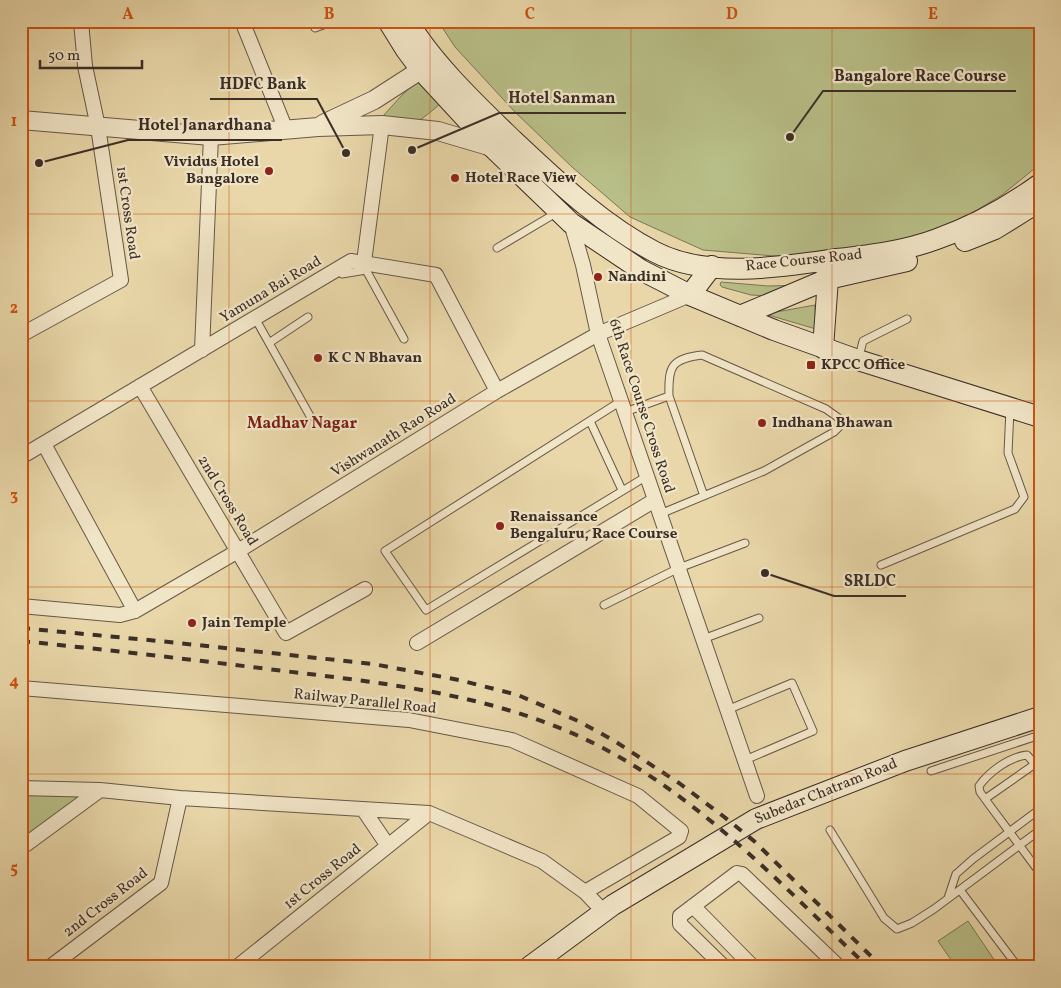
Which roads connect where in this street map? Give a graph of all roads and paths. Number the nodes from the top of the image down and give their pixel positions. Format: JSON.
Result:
{"nodes":[{"id":1,"x":81,"y":21,"type":"edge"},
{"id":2,"x":242,"y":21,"type":"edge"},
{"id":3,"x":334,"y":21,"type":"edge"},
{"id":4,"x":388,"y":21,"type":"edge"},
{"id":5,"x":408,"y":21,"type":"edge"},
{"id":6,"x":315,"y":28,"type":"dead end"},
{"id":7,"x":428,"y":65,"type":"junction"},
{"id":8,"x":21,"y":120,"type":"edge"},
{"id":9,"x":382,"y":125,"type":"junction"},
{"id":10,"x":318,"y":126,"type":"junction"},
{"id":11,"x":98,"y":127,"type":"junction"},
{"id":12,"x":286,"y":130,"type":"junction"},
{"id":13,"x":211,"y":136,"type":"junction"},
{"id":14,"x":492,"y":147,"type":"junction"},
{"id":15,"x":1040,"y":184,"type":"edge"},
{"id":16,"x":1040,"y":201,"type":"edge"},
{"id":17,"x":565,"y":217,"type":"junction"},
{"id":18,"x":496,"y":248,"type":"dead end"},
{"id":19,"x":364,"y":262,"type":"junction"},
{"id":20,"x":712,"y":266,"type":"junction"},
{"id":21,"x":339,"y":268,"type":"junction"},
{"id":22,"x":826,"y":270,"type":"junction"},
{"id":23,"x":690,"y":295,"type":"junction"},
{"id":24,"x":308,"y":316,"type":"dead end"},
{"id":25,"x":740,"y":316,"type":"junction"},
{"id":26,"x":255,"y":318,"type":"junction"},
{"id":27,"x":907,"y":319,"type":"dead end"},
{"id":28,"x":598,"y":334,"type":"junction"},
{"id":29,"x":21,"y":336,"type":"edge"},
{"id":30,"x":404,"y":339,"type":"dead end"},
{"id":31,"x":269,"y":343,"type":"junction"},
{"id":32,"x":823,"y":348,"type":"junction"},
{"id":33,"x":202,"y":350,"type":"junction"},
{"id":34,"x":858,"y":360,"type":"junction"},
{"id":35,"x":140,"y":386,"type":"junction"},
{"id":36,"x":498,"y":391,"type":"junction"},
{"id":37,"x":669,"y":396,"type":"junction"},
{"id":38,"x":623,"y":407,"type":"junction"},
{"id":39,"x":1010,"y":409,"type":"junction"},
{"id":40,"x":310,"y":416,"type":"dead end"},
{"id":41,"x":1040,"y":417,"type":"edge"},
{"id":42,"x":590,"y":421,"type":"junction"},
{"id":43,"x":44,"y":444,"type":"junction"},
{"id":44,"x":21,"y":457,"type":"edge"},
{"id":45,"x":647,"y":476,"type":"junction"},
{"id":46,"x":622,"y":490,"type":"junction"},
{"id":47,"x":704,"y":496,"type":"junction"},
{"id":48,"x":655,"y":500,"type":"junction"},
{"id":49,"x":660,"y":514,"type":"junction"},
{"id":50,"x":746,"y":543,"type":"dead end"},
{"id":51,"x":238,"y":551,"type":"junction"},
{"id":52,"x":881,"y":565,"type":"dead end"},
{"id":53,"x":679,"y":568,"type":"junction"},
{"id":54,"x":365,"y":589,"type":"dead end"},
{"id":55,"x":604,"y":605,"type":"dead end"},
{"id":56,"x":21,"y":606,"type":"edge"},
{"id":57,"x":136,"y":611,"type":"junction"},
{"id":58,"x":759,"y":618,"type":"dead end"},
{"id":59,"x":703,"y":639,"type":"junction"},
{"id":60,"x":418,"y":642,"type":"dead end"},
{"id":61,"x":21,"y":688,"type":"edge"},
{"id":62,"x":727,"y":710,"type":"junction"},
{"id":63,"x":1040,"y":717,"type":"edge"},
{"id":64,"x":1040,"y":735,"type":"edge"},
{"id":65,"x":745,"y":760,"type":"junction"},
{"id":66,"x":1038,"y":767,"type":"edge"},
{"id":67,"x":931,"y":771,"type":"dead end"},
{"id":68,"x":21,"y":788,"type":"edge"},
{"id":69,"x":100,"y":790,"type":"junction"},
{"id":70,"x":757,"y":796,"type":"dead end"},
{"id":71,"x":180,"y":798,"type":"junction"},
{"id":72,"x":985,"y":800,"type":"junction"},
{"id":73,"x":363,"y":809,"type":"junction"},
{"id":74,"x":1040,"y":809,"type":"edge"},
{"id":75,"x":429,"y":813,"type":"junction"},
{"id":76,"x":830,"y":830,"type":"dead end"},
{"id":77,"x":1040,"y":830,"type":"edge"},
{"id":78,"x":1010,"y":832,"type":"junction"},
{"id":79,"x":388,"y":846,"type":"junction"},
{"id":80,"x":1019,"y":846,"type":"junction"},
{"id":81,"x":21,"y":848,"type":"edge"},
{"id":82,"x":1040,"y":873,"type":"edge"},
{"id":83,"x":960,"y":890,"type":"junction"},
{"id":84,"x":584,"y":892,"type":"junction"},
{"id":85,"x":948,"y":899,"type":"junction"},
{"id":86,"x":693,"y":906,"type":"junction"},
{"id":87,"x":604,"y":912,"type":"junction"},
{"id":88,"x":50,"y":967,"type":"edge"},
{"id":89,"x":238,"y":967,"type":"edge"},
{"id":90,"x":529,"y":967,"type":"edge"},
{"id":91,"x":724,"y":967,"type":"edge"},
{"id":92,"x":753,"y":967,"type":"edge"},
{"id":93,"x":839,"y":967,"type":"edge"},
{"id":94,"x":1018,"y":967,"type":"edge"}],
"edges":[{"from":1,"to":11,"type":"street"},
{"from":2,"to":12,"type":"street"},
{"from":3,"to":6,"type":"lane"},
{"from":4,"to":7,"type":"main road","name":"Race Course Road"},
{"from":5,"to":7,"type":"main road","name":"Race Course Road"},
{"from":7,"to":10,"type":"street"},
{"from":7,"to":14,"type":"main road","name":"Race Course Road"},
{"from":7,"to":20,"type":"main road","name":"Race Course Road"},
{"from":8,"to":11,"type":"street"},
{"from":9,"to":10,"type":"street"},
{"from":9,"to":14,"type":"street"},
{"from":9,"to":19,"type":"street"},
{"from":10,"to":12,"type":"street"},
{"from":11,"to":13,"type":"street"},
{"from":11,"to":29,"type":"street","name":"1st Cross Road"},
{"from":12,"to":13,"type":"street"},
{"from":13,"to":33,"type":"street"},
{"from":14,"to":17,"type":"main road","name":"Race Course Road"},
{"from":15,"to":22,"type":"main road","name":"Race Course Road"},
{"from":16,"to":22,"type":"main road","name":"Race Course Road"},
{"from":17,"to":18,"type":"lane"},
{"from":17,"to":23,"type":"main road","name":"Race Course Road"},
{"from":17,"to":28,"type":"street","name":"6th Race Course Cross Road"},
{"from":19,"to":21,"type":"street","name":"Yamuna Bai Road"},
{"from":19,"to":36,"type":"street","name":"Yamuna Bai Road"},
{"from":20,"to":22,"type":"main road","name":"Race Course Road"},
{"from":20,"to":23,"type":"main road"},
{"from":21,"to":26,"type":"street","name":"Yamuna Bai Road"},
{"from":21,"to":30,"type":"lane"},
{"from":22,"to":25,"type":"main road","name":"Race Course Road"},
{"from":22,"to":32,"type":"main road"},
{"from":23,"to":25,"type":"main road","name":"Race Course Road"},
{"from":23,"to":28,"type":"street","name":"Vishwanath Rao Road"},
{"from":24,"to":31,"type":"lane"},
{"from":25,"to":32,"type":"main road","name":"Race Course Road"},
{"from":26,"to":31,"type":"lane"},
{"from":26,"to":33,"type":"street","name":"Yamuna Bai Road"},
{"from":27,"to":34,"type":"lane"},
{"from":28,"to":36,"type":"street","name":"Vishwanath Rao Road"},
{"from":28,"to":38,"type":"street","name":"6th Race Course Cross Road"},
{"from":31,"to":40,"type":"lane"},
{"from":32,"to":34,"type":"main road","name":"Race Course Road"},
{"from":33,"to":35,"type":"street","name":"Yamuna Bai Road"},
{"from":34,"to":39,"type":"main road","name":"Race Course Road"},
{"from":35,"to":43,"type":"street","name":"Yamuna Bai Road"},
{"from":35,"to":51,"type":"street","name":"2nd Cross Road"},
{"from":36,"to":51,"type":"street","name":"Vishwanath Rao Road"},
{"from":37,"to":38,"type":"lane"},
{"from":37,"to":47,"type":"lane"},
{"from":37,"to":47,"type":"lane"},
{"from":38,"to":42,"type":"lane"},
{"from":38,"to":45,"type":"street","name":"6th Race Course Cross Road"},
{"from":39,"to":41,"type":"main road","name":"Race Course Road"},
{"from":39,"to":52,"type":"lane"},
{"from":42,"to":46,"type":"lane"},
{"from":42,"to":46,"type":"lane"},
{"from":43,"to":44,"type":"street","name":"Yamuna Bai Road"},
{"from":43,"to":57,"type":"street"},
{"from":45,"to":46,"type":"lane"},
{"from":45,"to":48,"type":"street","name":"6th Race Course Cross Road"},
{"from":47,"to":49,"type":"lane"},
{"from":48,"to":49,"type":"street","name":"6th Race Course Cross Road"},
{"from":48,"to":60,"type":"street"},
{"from":49,"to":53,"type":"street","name":"6th Race Course Cross Road"},
{"from":50,"to":53,"type":"lane"},
{"from":51,"to":54,"type":"street","name":"2nd Cross Road"},
{"from":51,"to":57,"type":"street","name":"Vishwanath Rao Road"},
{"from":53,"to":55,"type":"lane"},
{"from":53,"to":59,"type":"street","name":"6th Race Course Cross Road"},
{"from":56,"to":57,"type":"street","name":"Vishwanath Rao Road"},
{"from":58,"to":59,"type":"lane"},
{"from":59,"to":62,"type":"street","name":"6th Race Course Cross Road"},
{"from":61,"to":84,"type":"street","name":"Railway Parallel Road"},
{"from":62,"to":65,"type":"street","name":"6th Race Course Cross Road"},
{"from":62,"to":65,"type":"lane"},
{"from":63,"to":87,"type":"main road","name":"Subedar Chatram Road"},
{"from":64,"to":67,"type":"lane"},
{"from":65,"to":70,"type":"street","name":"6th Race Course Cross Road"},
{"from":66,"to":72,"type":"lane"},
{"from":66,"to":72,"type":"lane"},
{"from":68,"to":69,"type":"street"},
{"from":69,"to":71,"type":"street"},
{"from":69,"to":81,"type":"street"},
{"from":71,"to":73,"type":"street"},
{"from":71,"to":88,"type":"street","name":"2nd Cross Road"},
{"from":72,"to":78,"type":"lane"},
{"from":73,"to":75,"type":"street"},
{"from":73,"to":79,"type":"street"},
{"from":74,"to":78,"type":"lane"},
{"from":75,"to":79,"type":"street","name":"1st Cross Road"},
{"from":75,"to":84,"type":"street"},
{"from":76,"to":85,"type":"lane"},
{"from":77,"to":80,"type":"lane"},
{"from":78,"to":80,"type":"lane"},
{"from":78,"to":85,"type":"lane"},
{"from":79,"to":89,"type":"street","name":"1st Cross Road"},
{"from":80,"to":82,"type":"lane"},
{"from":80,"to":83,"type":"lane"},
{"from":83,"to":85,"type":"lane"},
{"from":83,"to":94,"type":"lane"},
{"from":84,"to":87,"type":"street"},
{"from":86,"to":91,"type":"street"},
{"from":86,"to":92,"type":"street"},
{"from":86,"to":93,"type":"street"},
{"from":87,"to":90,"type":"main road","name":"Subedar Chatram Road"}]}
